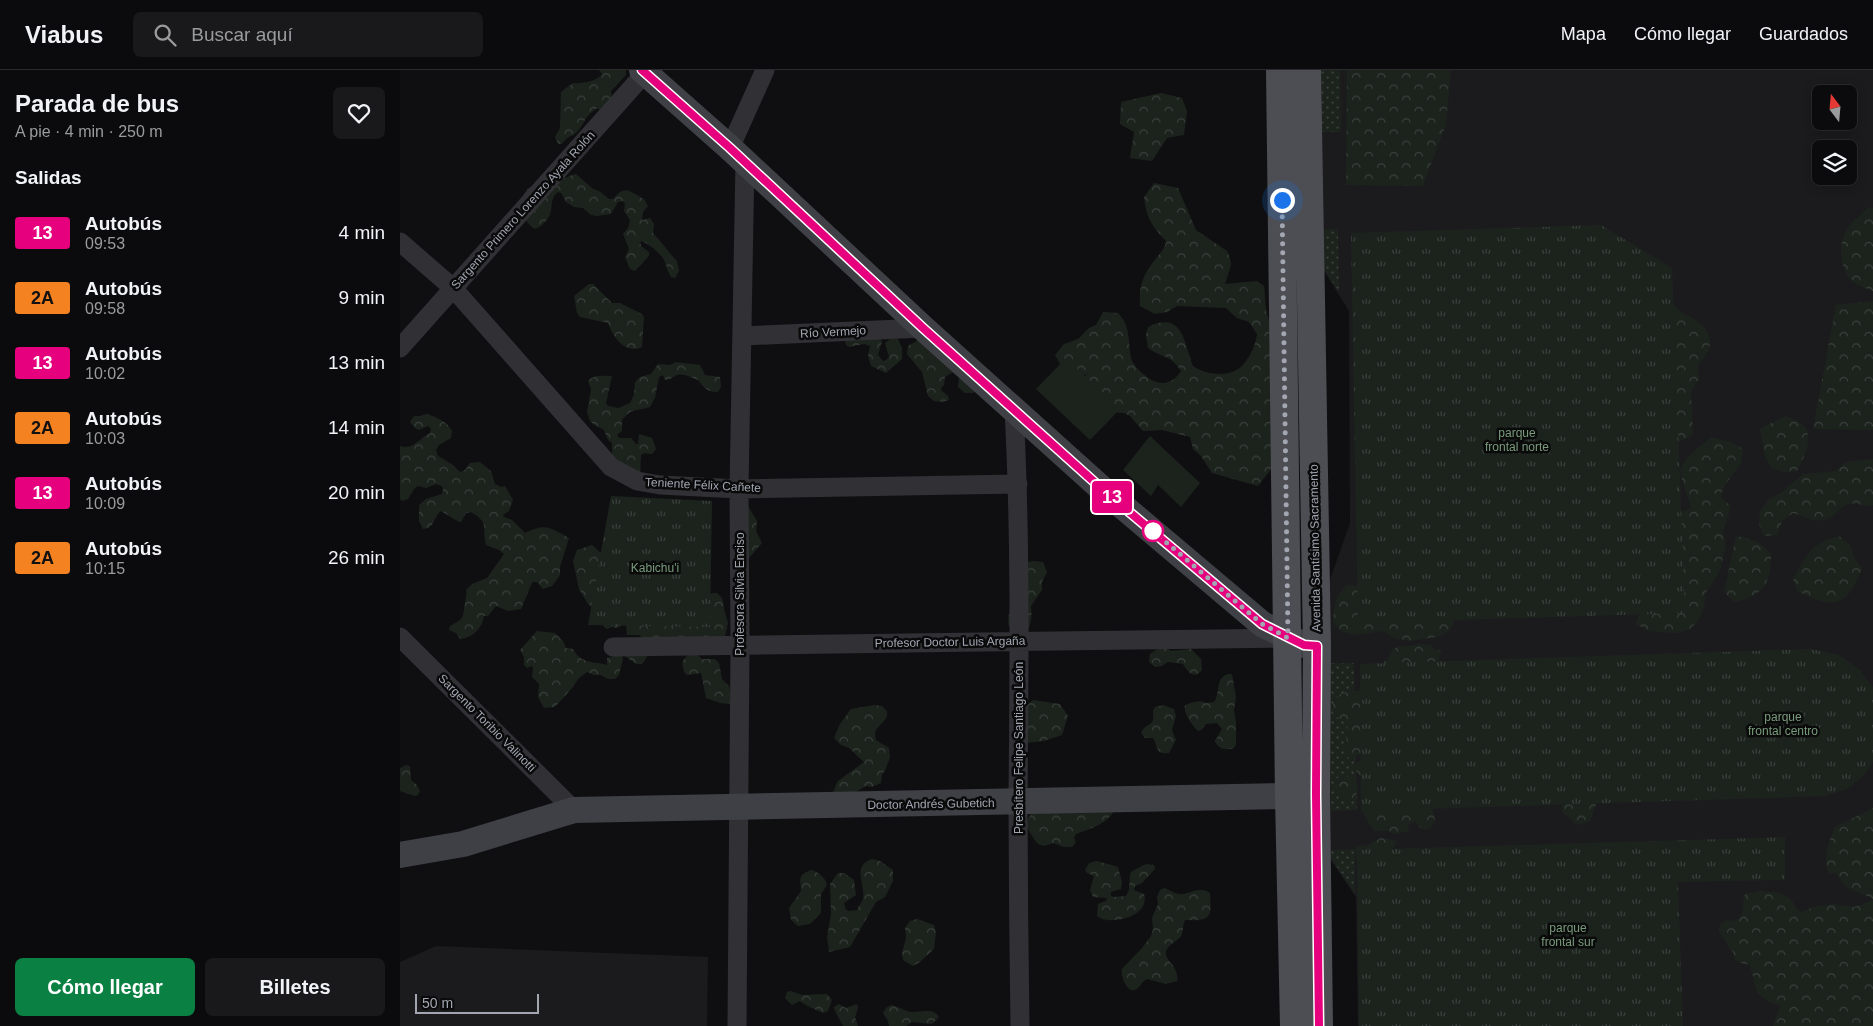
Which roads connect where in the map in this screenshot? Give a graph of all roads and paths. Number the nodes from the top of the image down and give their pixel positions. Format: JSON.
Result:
{"nodes":[{"id":1,"x":765,"y":70,"type":"edge"},
{"id":2,"x":1280,"y":70,"type":"edge"},
{"id":3,"x":1307,"y":70,"type":"edge"},
{"id":4,"x":644,"y":71,"type":"edge"},
{"id":5,"x":738,"y":155,"type":"junction"},
{"id":6,"x":400,"y":242,"type":"edge"},
{"id":7,"x":453,"y":288,"type":"junction"},
{"id":8,"x":923,"y":328,"type":"junction"},
{"id":9,"x":742,"y":336,"type":"junction"},
{"id":10,"x":400,"y":348,"type":"edge"},
{"id":11,"x":1014,"y":409,"type":"junction"},
{"id":12,"x":1018,"y":484,"type":"junction"},
{"id":13,"x":739,"y":489,"type":"junction"},
{"id":14,"x":400,"y":637,"type":"edge"},
{"id":15,"x":1020,"y":641,"type":"junction"},
{"id":16,"x":1303,"y":643,"type":"junction"},
{"id":17,"x":740,"y":645,"type":"junction"},
{"id":18,"x":613,"y":647,"type":"dead end"},
{"id":19,"x":1289,"y":796,"type":"junction"},
{"id":20,"x":1018,"y":802,"type":"junction"},
{"id":21,"x":738,"y":807,"type":"junction"},
{"id":22,"x":574,"y":810,"type":"junction"},
{"id":23,"x":400,"y":855,"type":"edge"},
{"id":24,"x":737,"y":1026,"type":"edge"},
{"id":25,"x":1020,"y":1026,"type":"edge"},
{"id":26,"x":1294,"y":1026,"type":"edge"},
{"id":27,"x":1319,"y":1026,"type":"edge"}],
"edges":[{"from":1,"to":5,"type":"street","name":"Profesora Silvia Enciso"},
{"from":2,"to":16,"type":"main road","name":"Avenida Santísimo Sacramento"},
{"from":3,"to":16,"type":"main road","name":"Avenida Santísimo Sacramento"},
{"from":4,"to":5,"type":"street"},
{"from":4,"to":7,"type":"street","name":"Sargento Primero Lorenzo Ayala Rolón"},
{"from":5,"to":8,"type":"street"},
{"from":5,"to":9,"type":"street","name":"Profesora Silvia Enciso"},
{"from":6,"to":7,"type":"street","name":"Teniente Félix Cañete"},
{"from":7,"to":10,"type":"street","name":"Sargento Primero Lorenzo Ayala Rolón"},
{"from":7,"to":13,"type":"street","name":"Teniente Félix Cañete"},
{"from":8,"to":9,"type":"street","name":"Río Vermejo"},
{"from":8,"to":11,"type":"street"},
{"from":9,"to":13,"type":"street","name":"Profesora Silvia Enciso"},
{"from":11,"to":12,"type":"street","name":"Presbítero Felipe Santiago León"},
{"from":11,"to":16,"type":"street"},
{"from":12,"to":13,"type":"street","name":"Teniente Félix Cañete"},
{"from":12,"to":15,"type":"street","name":"Presbítero Felipe Santiago León"},
{"from":13,"to":17,"type":"street","name":"Profesora Silvia Enciso"},
{"from":14,"to":22,"type":"street","name":"Sargento Toribio Valinotti"},
{"from":15,"to":16,"type":"street","name":"Profesor Doctor Luis Argaña"},
{"from":15,"to":17,"type":"street","name":"Profesor Doctor Luis Argaña"},
{"from":15,"to":20,"type":"street","name":"Presbítero Felipe Santiago León"},
{"from":16,"to":19,"type":"main road","name":"Avenida Santísimo Sacramento"},
{"from":16,"to":27,"type":"main road","name":"Avenida Santísimo Sacramento"},
{"from":17,"to":18,"type":"street","name":"Profesor Doctor Luis Argaña"},
{"from":17,"to":21,"type":"street","name":"Profesora Silvia Enciso"},
{"from":19,"to":20,"type":"street","name":"Doctor Andrés Gubetich"},
{"from":19,"to":26,"type":"main road","name":"Avenida Santísimo Sacramento"},
{"from":20,"to":21,"type":"street","name":"Doctor Andrés Gubetich"},
{"from":20,"to":25,"type":"street","name":"Presbítero Felipe Santiago León"},
{"from":21,"to":22,"type":"street","name":"Doctor Andrés Gubetich"},
{"from":21,"to":24,"type":"street","name":"Profesora Silvia Enciso"},
{"from":22,"to":23,"type":"street","name":"Doctor Andrés Gubetich"}]}
